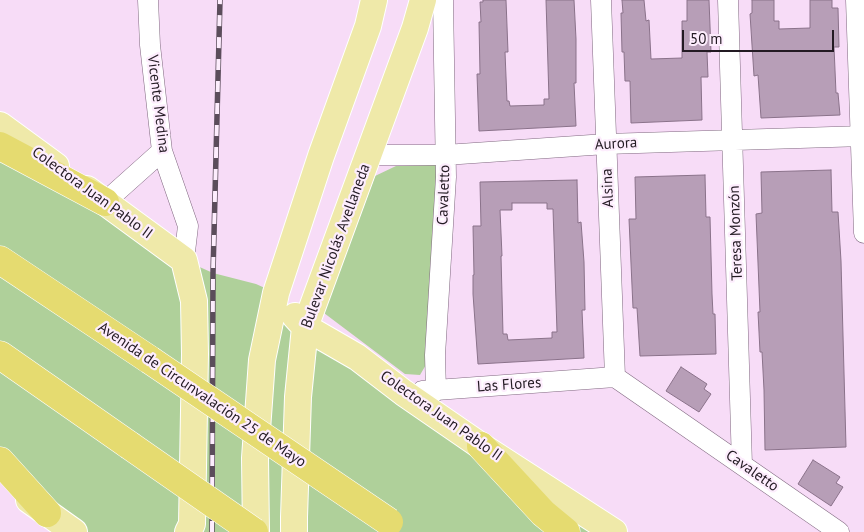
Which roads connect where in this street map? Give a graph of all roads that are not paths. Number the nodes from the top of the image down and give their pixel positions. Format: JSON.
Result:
{"nodes":[{"id":1,"x":148,"y":0,"type":"edge"},
{"id":2,"x":374,"y":0,"type":"edge"},
{"id":3,"x":423,"y":0,"type":"edge"},
{"id":4,"x":443,"y":0,"type":"edge"},
{"id":5,"x":602,"y":0,"type":"edge"},
{"id":6,"x":728,"y":0,"type":"edge"},
{"id":7,"x":856,"y":0,"type":"edge"},
{"id":8,"x":0,"y":125,"type":"edge"},
{"id":9,"x":862,"y":136,"type":"edge"},
{"id":10,"x":733,"y":140,"type":"junction"},
{"id":11,"x":606,"y":144,"type":"junction"},
{"id":12,"x":0,"y":146,"type":"edge"},
{"id":13,"x":162,"y":150,"type":"junction"},
{"id":14,"x":369,"y":155,"type":"junction"},
{"id":15,"x":446,"y":155,"type":"junction"},
{"id":16,"x":105,"y":202,"type":"junction"},
{"id":17,"x":864,"y":233,"type":"edge"},
{"id":18,"x":0,"y":260,"type":"edge"},
{"id":19,"x":184,"y":260,"type":"junction"},
{"id":20,"x":276,"y":292,"type":"junction"},
{"id":21,"x":305,"y":328,"type":"junction"},
{"id":22,"x":0,"y":355,"type":"edge"},
{"id":23,"x":614,"y":377,"type":"junction"},
{"id":24,"x":436,"y":390,"type":"junction"},
{"id":25,"x":404,"y":392,"type":"junction"},
{"id":26,"x":481,"y":446,"type":"junction"},
{"id":27,"x":0,"y":461,"type":"edge"},
{"id":28,"x":742,"y":465,"type":"junction"},
{"id":29,"x":0,"y":480,"type":"edge"},
{"id":30,"x":47,"y":512,"type":"junction"},
{"id":31,"x":397,"y":527,"type":"edge"},
{"id":32,"x":74,"y":532,"type":"edge"},
{"id":33,"x":188,"y":532,"type":"edge"},
{"id":34,"x":255,"y":532,"type":"edge"},
{"id":35,"x":294,"y":532,"type":"edge"},
{"id":36,"x":566,"y":532,"type":"edge"},
{"id":37,"x":614,"y":532,"type":"edge"},
{"id":38,"x":839,"y":532,"type":"edge"}],
"edges":[{"from":1,"to":13,"type":"street","name":"Vicente Medina"},
{"from":2,"to":20,"type":"main road"},
{"from":3,"to":14,"type":"main road","name":"Bulevar Nicolás Avellaneda"},
{"from":4,"to":15,"type":"street","name":"Cavaletto"},
{"from":5,"to":11,"type":"street","name":"Alsina"},
{"from":6,"to":10,"type":"street","name":"Teresa Monzón"},
{"from":7,"to":9,"type":"street"},
{"from":8,"to":16,"type":"main road","name":"Colectora Juan Pablo II"},
{"from":9,"to":10,"type":"street","name":"Aurora"},
{"from":9,"to":17,"type":"street"},
{"from":10,"to":11,"type":"street","name":"Aurora"},
{"from":10,"to":28,"type":"street","name":"Teresa Monzón"},
{"from":11,"to":15,"type":"street","name":"Aurora"},
{"from":11,"to":23,"type":"street","name":"Alsina"},
{"from":12,"to":16,"type":"highway"},
{"from":13,"to":16,"type":"street"},
{"from":13,"to":19,"type":"street","name":"Vicente Medina"},
{"from":14,"to":15,"type":"street","name":"Aurora"},
{"from":14,"to":21,"type":"main road","name":"Bulevar Nicolás Avellaneda"},
{"from":15,"to":24,"type":"street","name":"Cavaletto"},
{"from":16,"to":19,"type":"main road","name":"Colectora Juan Pablo II"},
{"from":18,"to":31,"type":"highway","name":"Avenida de Circunvalación 25 de Mayo","bridge":true},
{"from":19,"to":33,"type":"main road","name":"Vicente Medina"},
{"from":20,"to":21,"type":"main road","name":"Colectora Juan Pablo II"},
{"from":20,"to":34,"type":"main road"},
{"from":21,"to":25,"type":"main road","name":"Colectora Juan Pablo II"},
{"from":21,"to":35,"type":"main road","name":"Bulevar Nicolás Avellaneda"},
{"from":22,"to":34,"type":"highway","bridge":true},
{"from":23,"to":24,"type":"street","name":"Las Flores"},
{"from":23,"to":28,"type":"street","name":"Cavaletto"},
{"from":24,"to":25,"type":"street","name":"Las Flores"},
{"from":25,"to":26,"type":"main road","name":"Colectora Juan Pablo II"},
{"from":26,"to":36,"type":"highway"},
{"from":26,"to":37,"type":"main road","name":"Colectora Juan Pablo II"},
{"from":27,"to":30,"type":"highway"},
{"from":28,"to":38,"type":"street","name":"Cavaletto"},
{"from":29,"to":30,"type":"main road"},
{"from":30,"to":32,"type":"main road"}]}
